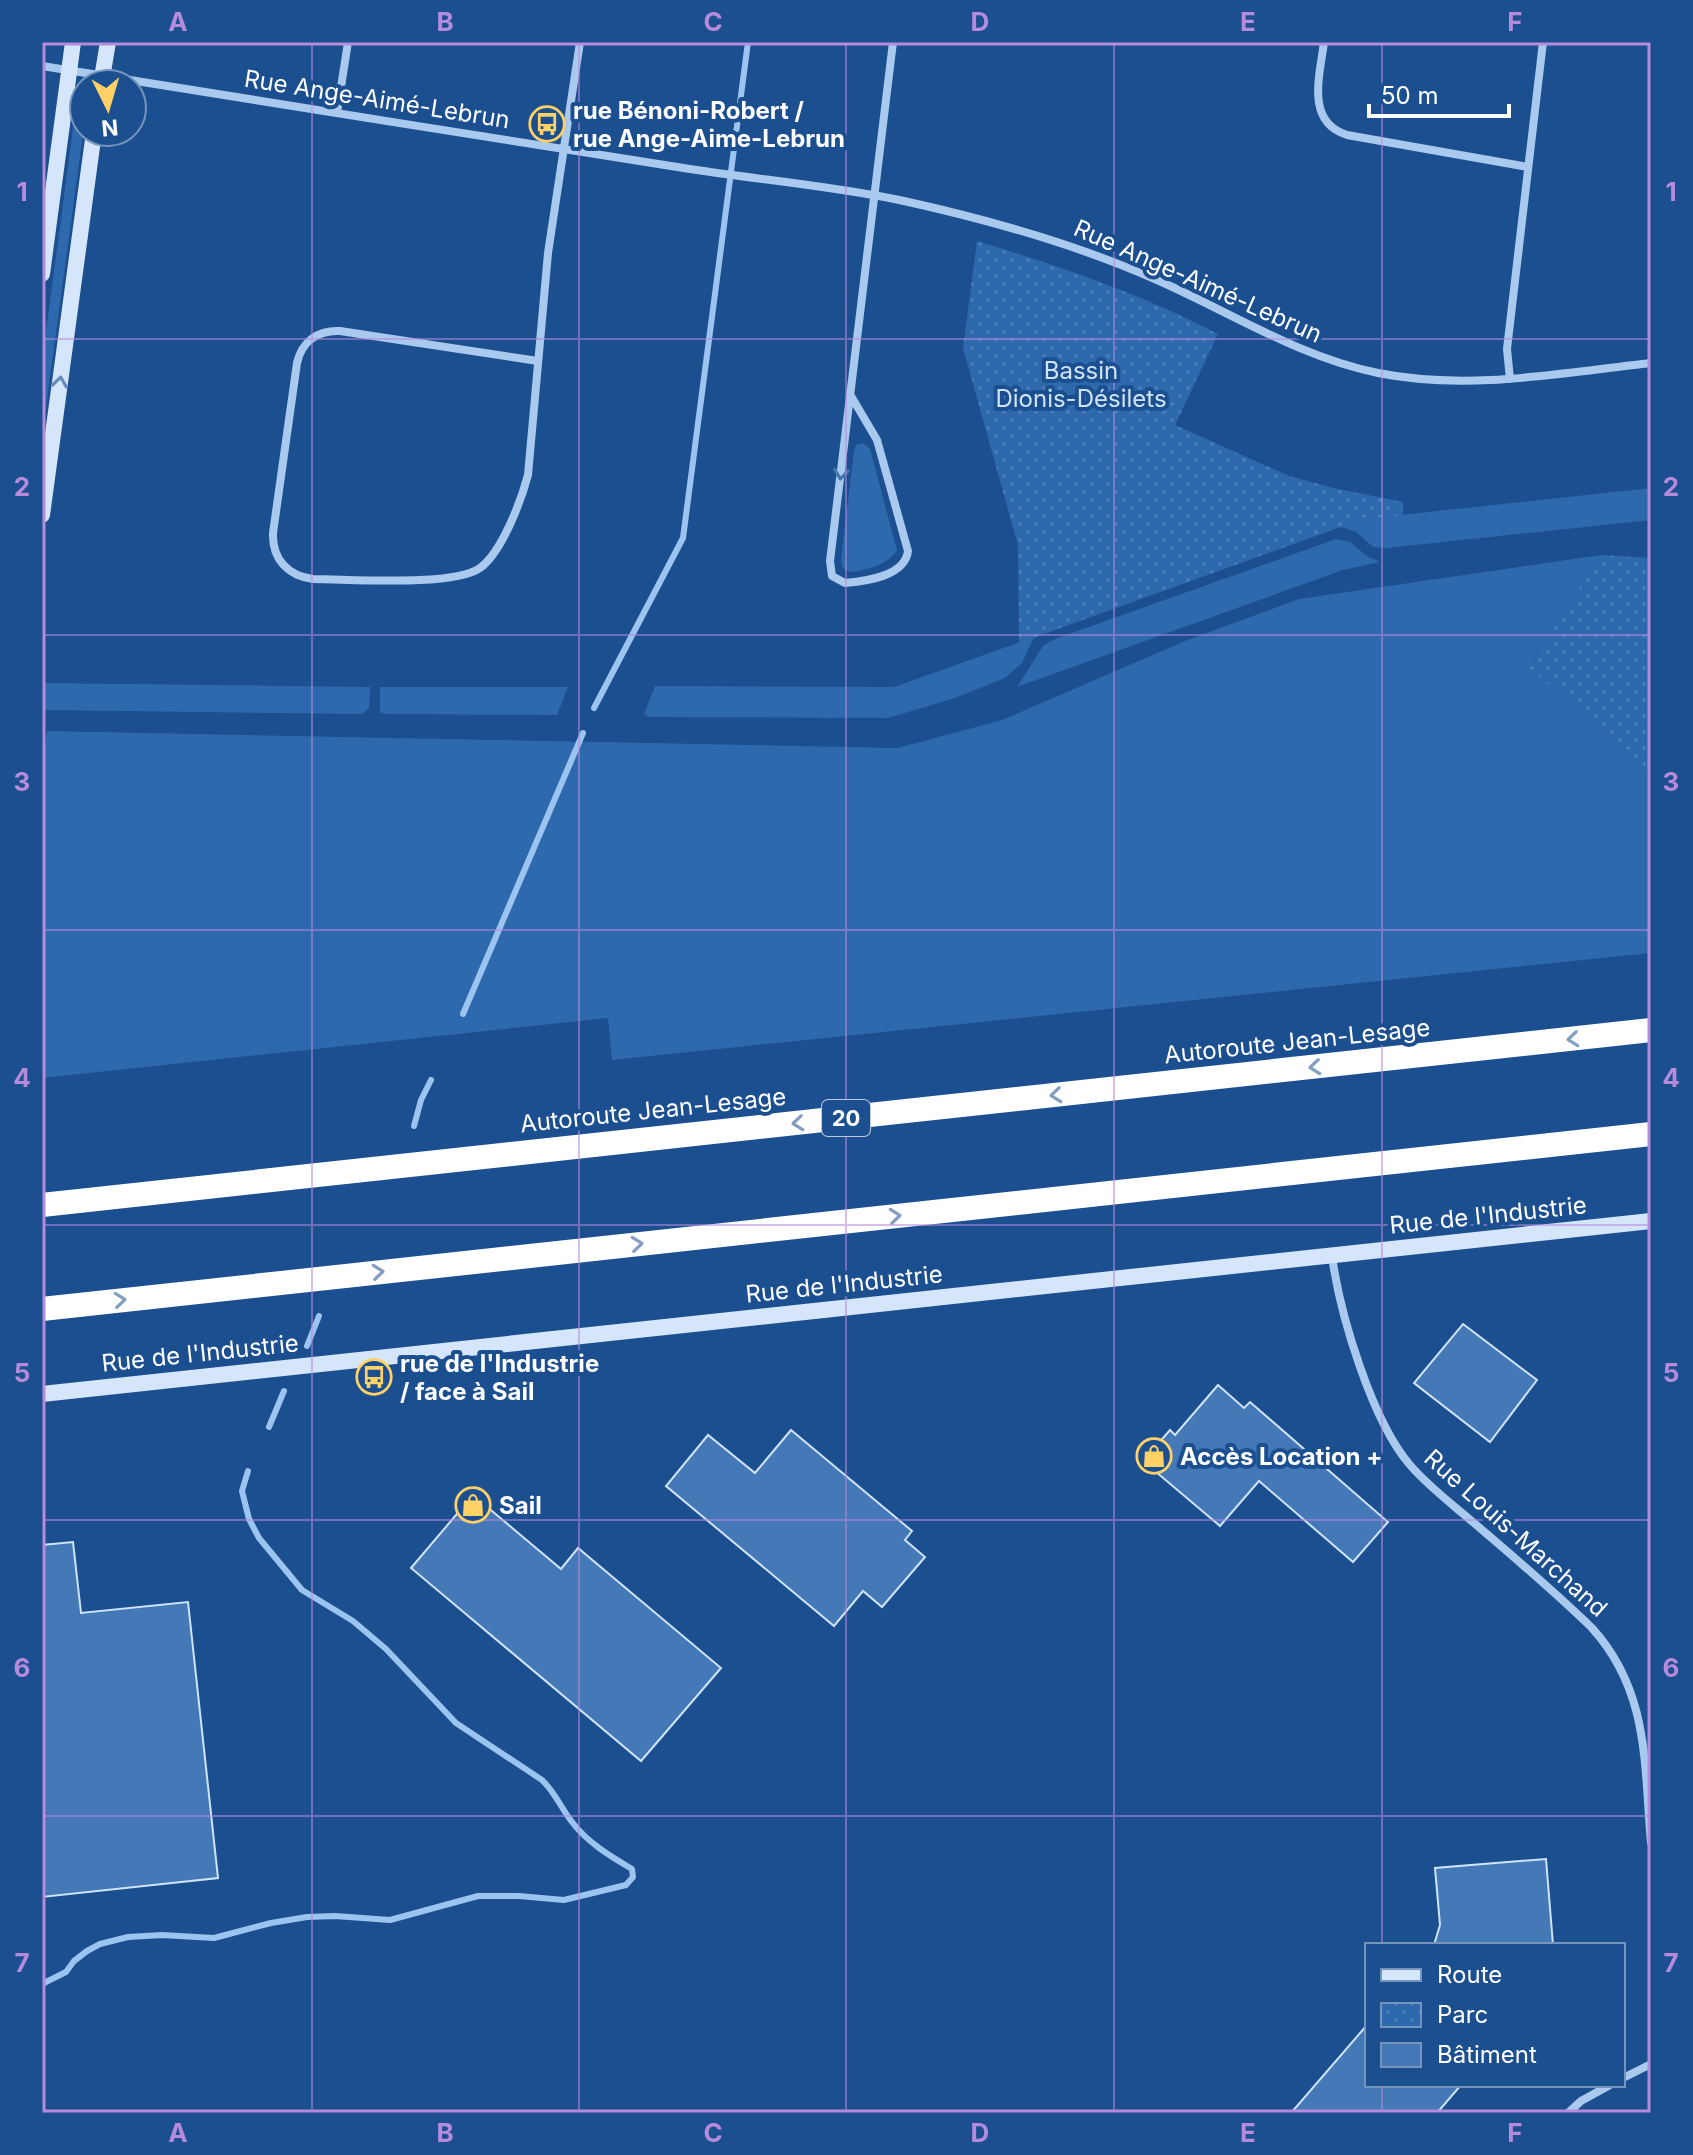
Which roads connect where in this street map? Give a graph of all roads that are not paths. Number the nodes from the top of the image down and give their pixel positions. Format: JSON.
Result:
{"nodes":[{"id":1,"x":73,"y":42,"type":"edge"},
{"id":2,"x":108,"y":42,"type":"edge"},
{"id":3,"x":348,"y":42,"type":"edge"},
{"id":4,"x":580,"y":42,"type":"edge"},
{"id":5,"x":893,"y":42,"type":"edge"},
{"id":6,"x":1324,"y":42,"type":"edge"},
{"id":7,"x":1543,"y":42,"type":"edge"},
{"id":8,"x":42,"y":66,"type":"edge"},
{"id":9,"x":69,"y":68,"type":"edge"},
{"id":10,"x":104,"y":68,"type":"edge"},
{"id":11,"x":68,"y":70,"type":"edge"},
{"id":12,"x":68,"y":78,"type":"edge"},
{"id":13,"x":148,"y":86,"type":"edge"},
{"id":14,"x":337,"y":113,"type":"junction"},
{"id":15,"x":92,"y":148,"type":"edge"},
{"id":16,"x":565,"y":148,"type":"junction"},
{"id":17,"x":1528,"y":167,"type":"junction"},
{"id":18,"x":875,"y":195,"type":"junction"},
{"id":19,"x":42,"y":274,"type":"edge"},
{"id":20,"x":538,"y":361,"type":"junction"},
{"id":21,"x":1651,"y":363,"type":"edge"},
{"id":22,"x":1510,"y":379,"type":"junction"},
{"id":23,"x":851,"y":396,"type":"junction"},
{"id":24,"x":42,"y":515,"type":"edge"},
{"id":25,"x":1651,"y":1030,"type":"edge"},
{"id":26,"x":1651,"y":1134,"type":"edge"},
{"id":27,"x":42,"y":1205,"type":"edge"},
{"id":28,"x":1651,"y":1221,"type":"edge"},
{"id":29,"x":1332,"y":1256,"type":"junction"},
{"id":30,"x":42,"y":1309,"type":"edge"},
{"id":31,"x":42,"y":1394,"type":"edge"},
{"id":32,"x":1651,"y":1843,"type":"edge"},
{"id":33,"x":1651,"y":2064,"type":"edge"},
{"id":34,"x":1625,"y":2077,"type":"edge"},
{"id":35,"x":1607,"y":2087,"type":"edge"},
{"id":36,"x":1568,"y":2113,"type":"edge"}],
"edges":[{"from":1,"to":9,"type":"street"},
{"from":2,"to":10,"type":"street"},
{"from":3,"to":14,"type":"street"},
{"from":4,"to":16,"type":"street"},
{"from":5,"to":18,"type":"street"},
{"from":6,"to":17,"type":"street"},
{"from":7,"to":17,"type":"street"},
{"from":8,"to":11,"type":"street","name":"Rue Ange-Aimé-Lebrun"},
{"from":12,"to":19,"type":"street"},
{"from":13,"to":14,"type":"street","name":"Rue Ange-Aimé-Lebrun"},
{"from":14,"to":16,"type":"street","name":"Rue Ange-Aimé-Lebrun"},
{"from":24,"to":15,"type":"street","one_way":true},
{"from":16,"to":18,"type":"street","name":"Rue Ange-Aimé-Lebrun"},
{"from":16,"to":20,"type":"street"},
{"from":17,"to":22,"type":"street"},
{"from":18,"to":22,"type":"street","name":"Rue Ange-Aimé-Lebrun"},
{"from":18,"to":23,"type":"street"},
{"from":20,"to":20,"type":"street"},
{"from":21,"to":22,"type":"street","name":"Rue Ange-Aimé-Lebrun"},
{"from":23,"to":23,"type":"street","one_way":true},
{"from":25,"to":27,"type":"highway","name":"Autoroute Jean-Lesage","number":"20","one_way":true},
{"from":30,"to":26,"type":"highway","one_way":true},
{"from":28,"to":29,"type":"street","name":"Rue de l'Industrie"},
{"from":29,"to":31,"type":"street","name":"Rue de l'Industrie"},
{"from":29,"to":32,"type":"street","name":"Rue Louis-Marchand"},
{"from":33,"to":34,"type":"street"},
{"from":35,"to":36,"type":"street"}]}
